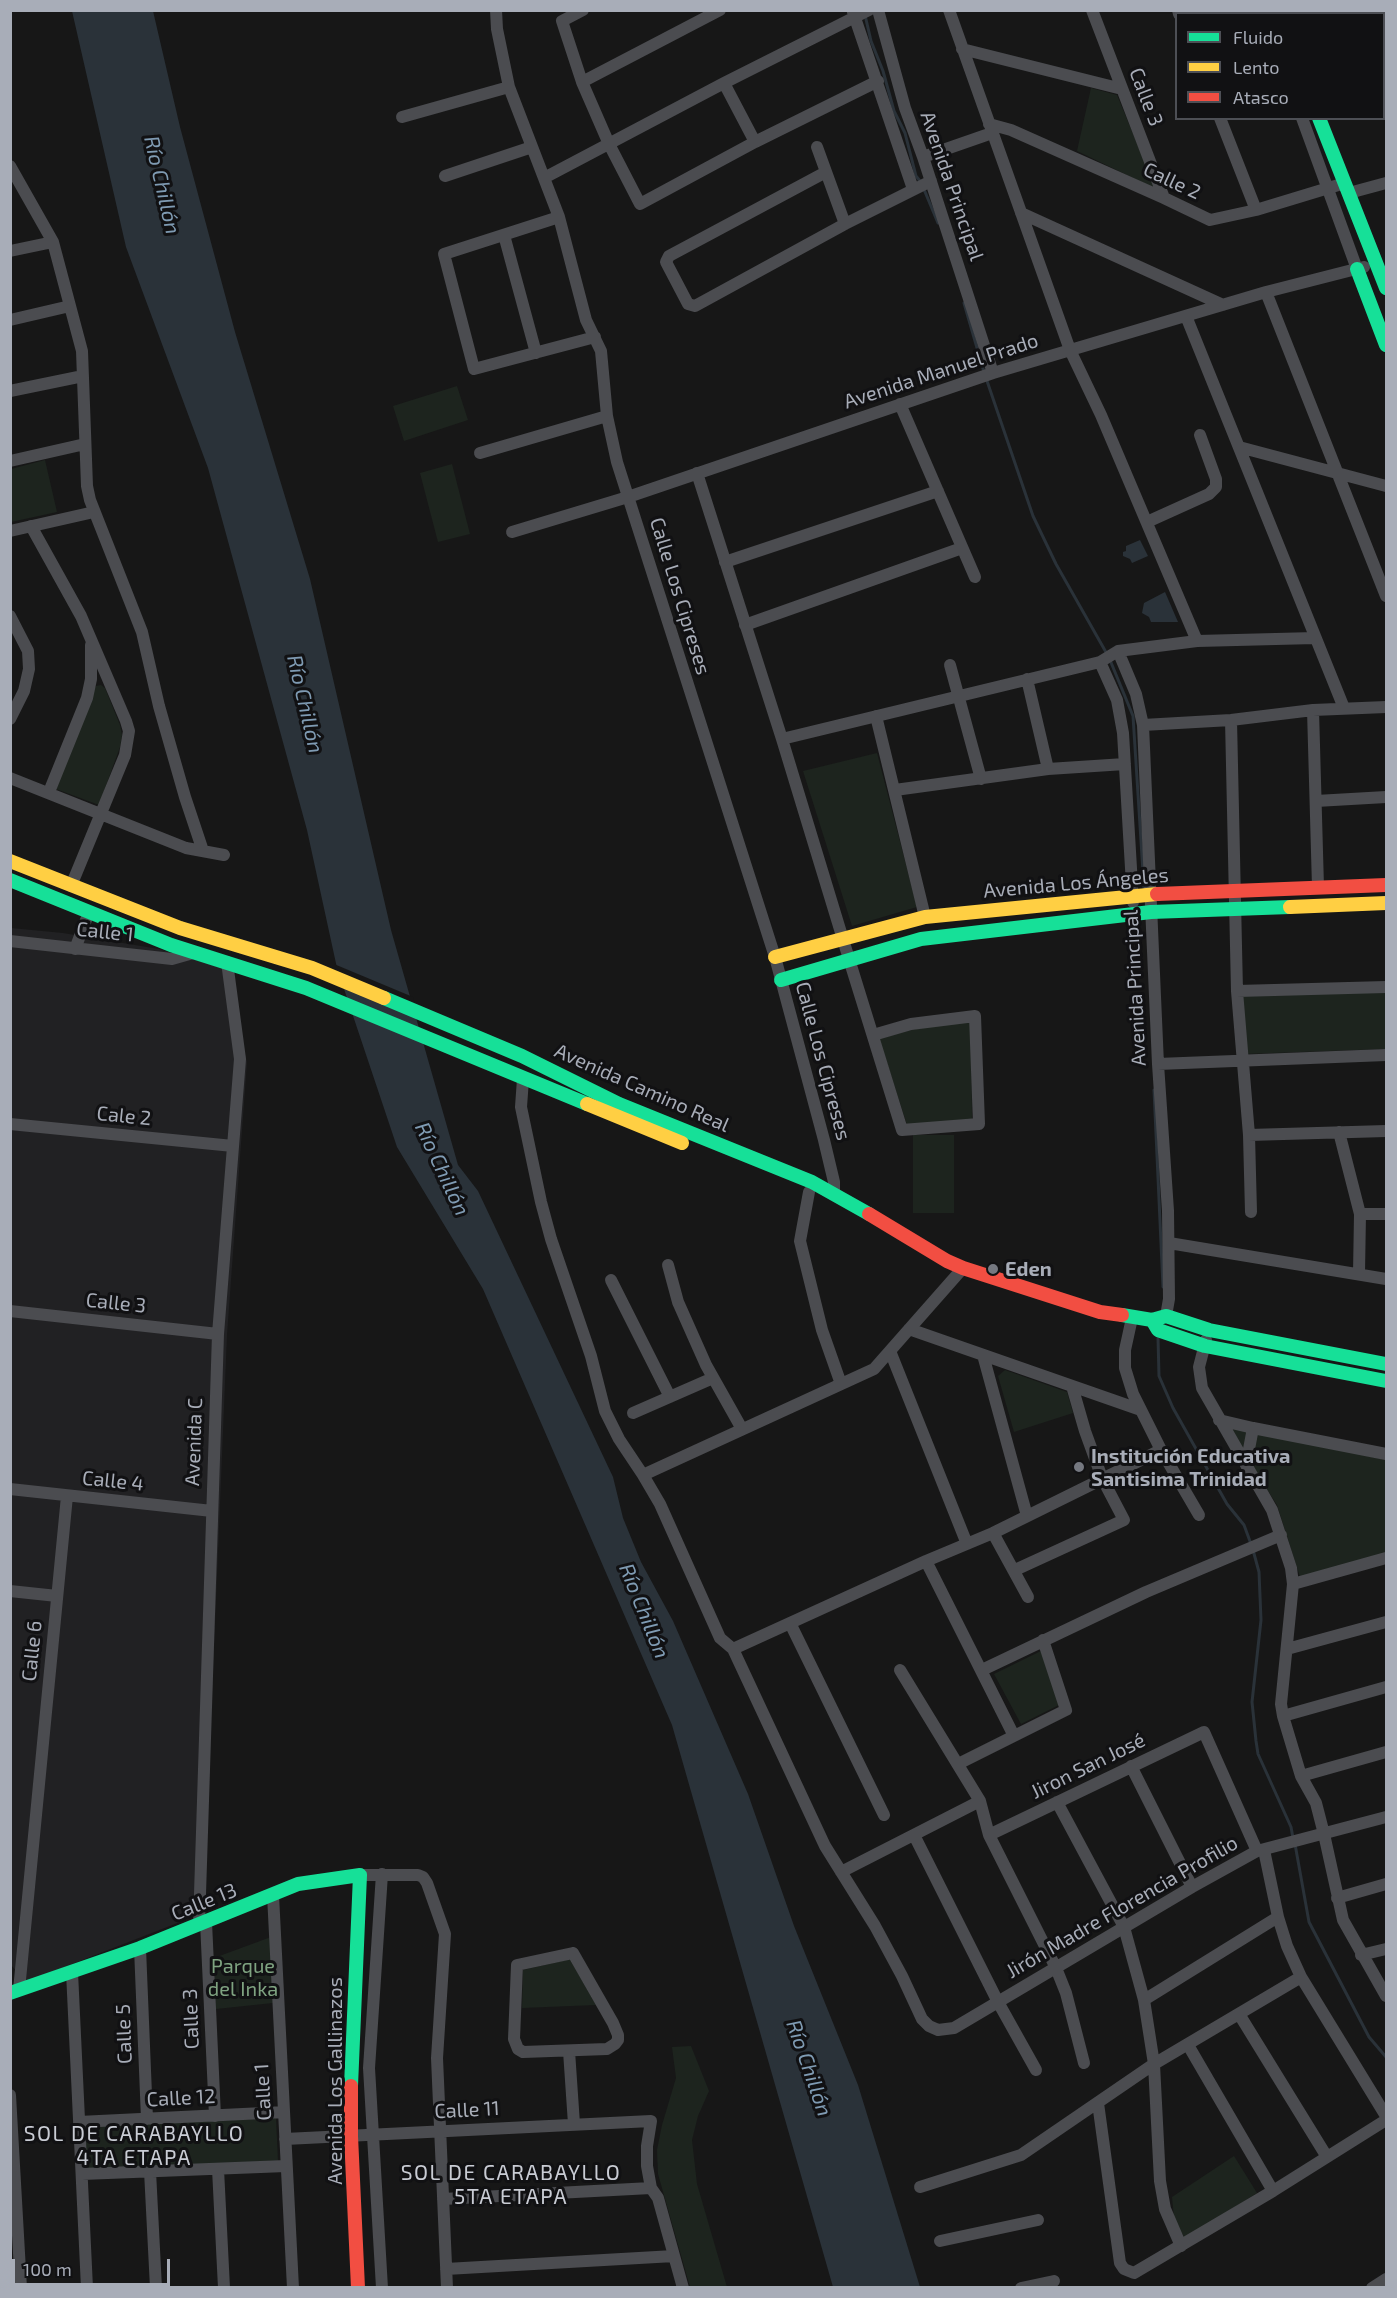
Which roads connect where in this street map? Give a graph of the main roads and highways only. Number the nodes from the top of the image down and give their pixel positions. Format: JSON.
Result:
{"nodes":[{"id":1,"x":1320,"y":120,"type":"edge"},
{"id":2,"x":1384,"y":273,"type":"edge"},
{"id":3,"x":1386,"y":345,"type":"edge"},
{"id":4,"x":10,"y":861,"type":"edge"},
{"id":5,"x":10,"y":880,"type":"edge"},
{"id":6,"x":1386,"y":885,"type":"edge"},
{"id":7,"x":1386,"y":903,"type":"edge"},
{"id":8,"x":775,"y":957,"type":"road end"},
{"id":9,"x":781,"y":980,"type":"road end"},
{"id":10,"x":948,"y":1261,"type":"junction"},
{"id":11,"x":1152,"y":1320,"type":"junction"},
{"id":12,"x":1386,"y":1364,"type":"edge"},
{"id":13,"x":1386,"y":1381,"type":"edge"},
{"id":14,"x":360,"y":1875,"type":"joint"},
{"id":15,"x":15,"y":1992,"type":"edge"},
{"id":16,"x":358,"y":2288,"type":"edge"}],
"edges":[{"from":1,"to":2,"type":"main road"},
{"from":2,"to":3,"type":"main road","name":"Avenida Manuel Prado"},
{"from":4,"to":10,"type":"main road","name":"Avenida Camino Real"},
{"from":5,"to":10,"type":"main road","name":"Avenida Camino Real"},
{"from":6,"to":8,"type":"main road","name":"Avenida Los Ángeles"},
{"from":7,"to":9,"type":"main road","name":"Avenida Los Ángeles"},
{"from":10,"to":11,"type":"main road","name":"Avenida Camino Real"},
{"from":11,"to":12,"type":"main road","name":"Avenida Camino Real"},
{"from":11,"to":13,"type":"main road","name":"Avenida Camino Real"},
{"from":14,"to":15,"type":"main road","name":"Calle 13"},
{"from":14,"to":16,"type":"main road","name":"Avenida Los Gallinazos"}]}
